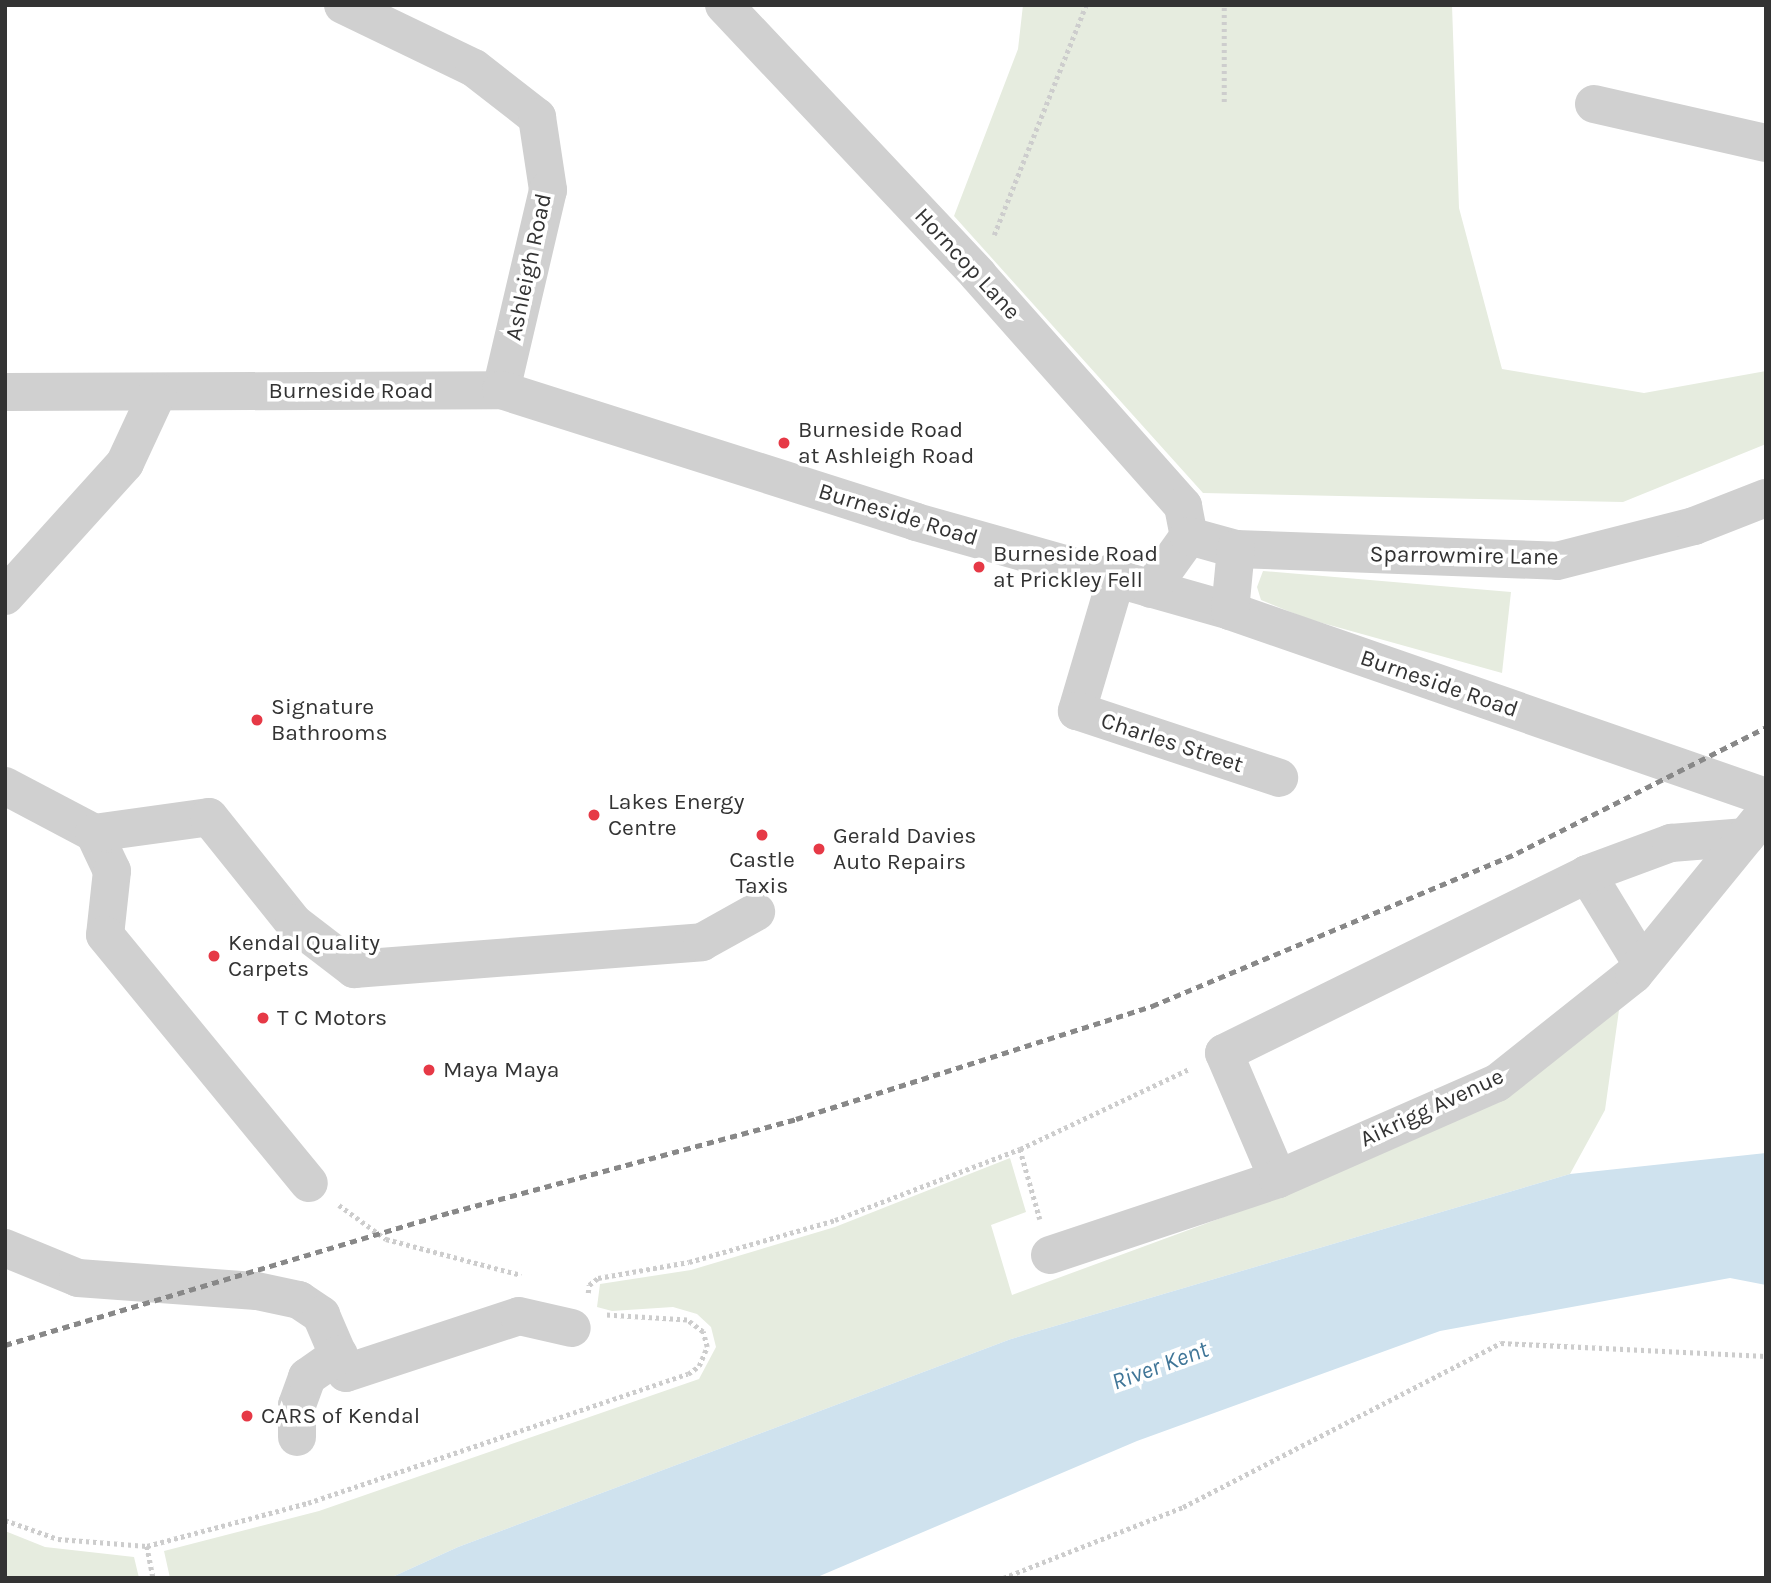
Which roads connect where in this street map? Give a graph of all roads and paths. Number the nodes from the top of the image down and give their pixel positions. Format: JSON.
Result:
{"nodes":[{"id":1,"x":343,"y":5,"type":"edge"},
{"id":2,"x":724,"y":5,"type":"edge"},
{"id":3,"x":1086,"y":5,"type":"edge"},
{"id":4,"x":1224,"y":5,"type":"edge"},
{"id":5,"x":1224,"y":103,"type":"dead end"},
{"id":6,"x":1594,"y":104,"type":"dead end"},
{"id":7,"x":1766,"y":143,"type":"edge"},
{"id":8,"x":978,"y":275,"type":"junction"},
{"id":9,"x":501,"y":390,"type":"junction"},
{"id":10,"x":5,"y":392,"type":"edge"},
{"id":11,"x":158,"y":392,"type":"junction"},
{"id":12,"x":1766,"y":498,"type":"edge"},
{"id":13,"x":1189,"y":536,"type":"junction"},
{"id":14,"x":1236,"y":549,"type":"junction"},
{"id":15,"x":1133,"y":584,"type":"junction"},
{"id":16,"x":5,"y":596,"type":"edge"},
{"id":17,"x":1230,"y":611,"type":"junction"},
{"id":18,"x":1279,"y":778,"type":"dead end"},
{"id":19,"x":5,"y":786,"type":"edge"},
{"id":20,"x":1766,"y":797,"type":"edge"},
{"id":21,"x":1756,"y":825,"type":"edge"},
{"id":22,"x":94,"y":833,"type":"junction"},
{"id":23,"x":1587,"y":874,"type":"junction"},
{"id":24,"x":757,"y":912,"type":"dead end"},
{"id":25,"x":1642,"y":964,"type":"junction"},
{"id":26,"x":1224,"y":1053,"type":"junction"},
{"id":27,"x":1020,"y":1149,"type":"junction"},
{"id":28,"x":1278,"y":1180,"type":"junction"},
{"id":29,"x":309,"y":1182,"type":"joint"},
{"id":30,"x":5,"y":1248,"type":"edge"},
{"id":31,"x":1050,"y":1255,"type":"joint"},
{"id":32,"x":529,"y":1278,"type":"dead end"},
{"id":33,"x":584,"y":1312,"type":"junction"},
{"id":34,"x":338,"y":1355,"type":"junction"},
{"id":35,"x":1766,"y":1356,"type":"edge"},
{"id":36,"x":298,"y":1437,"type":"dead end"},
{"id":37,"x":5,"y":1520,"type":"edge"},
{"id":38,"x":146,"y":1546,"type":"junction"},
{"id":39,"x":153,"y":1578,"type":"edge"},
{"id":40,"x":1003,"y":1578,"type":"edge"}],
"edges":[{"from":1,"to":9,"type":"street","name":"Ashleigh Road"},
{"from":2,"to":8,"type":"street","name":"Horncop Lane"},
{"from":3,"to":8,"type":"path"},
{"from":4,"to":5,"type":"path"},
{"from":6,"to":7,"type":"street"},
{"from":8,"to":13,"type":"street","name":"Horncop Lane"},
{"from":9,"to":11,"type":"street","name":"Burneside Road"},
{"from":9,"to":15,"type":"street","name":"Burneside Road"},
{"from":10,"to":11,"type":"street","name":"Burneside Road"},
{"from":11,"to":16,"type":"street"},
{"from":12,"to":14,"type":"street","name":"Sparrowmire Lane"},
{"from":13,"to":14,"type":"street","name":"Sparrowmire Lane"},
{"from":13,"to":15,"type":"street"},
{"from":14,"to":17,"type":"street"},
{"from":15,"to":17,"type":"street","name":"Burneside Road"},
{"from":15,"to":18,"type":"street","name":"Charles Street"},
{"from":17,"to":20,"type":"street","name":"Burneside Road"},
{"from":19,"to":22,"type":"street"},
{"from":21,"to":23,"type":"street"},
{"from":21,"to":25,"type":"street","name":"Aikrigg Avenue"},
{"from":22,"to":24,"type":"street"},
{"from":22,"to":29,"type":"street"},
{"from":23,"to":25,"type":"street"},
{"from":23,"to":26,"type":"street"},
{"from":25,"to":28,"type":"street","name":"Aikrigg Avenue"},
{"from":26,"to":27,"type":"path"},
{"from":26,"to":28,"type":"street"},
{"from":27,"to":31,"type":"path"},
{"from":27,"to":33,"type":"path"},
{"from":28,"to":31,"type":"street","name":"Aikrigg Avenue"},
{"from":29,"to":32,"type":"path"},
{"from":30,"to":34,"type":"street"},
{"from":33,"to":34,"type":"street"},
{"from":33,"to":38,"type":"path"},
{"from":34,"to":36,"type":"street"},
{"from":35,"to":40,"type":"path"},
{"from":37,"to":38,"type":"path"},
{"from":38,"to":39,"type":"path"}]}
